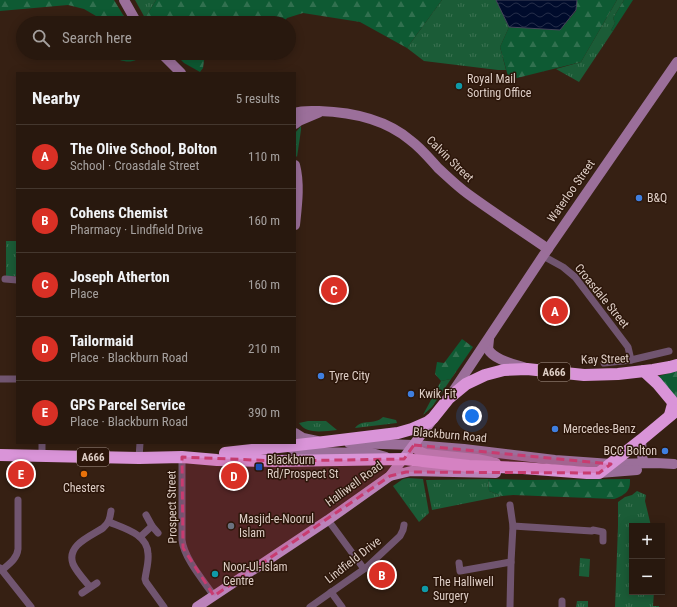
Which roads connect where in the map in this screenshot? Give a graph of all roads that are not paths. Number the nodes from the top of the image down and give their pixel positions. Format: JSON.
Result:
{"nodes":[{"id":1,"x":124,"y":0,"type":"edge"},
{"id":2,"x":133,"y":16,"type":"edge"},
{"id":3,"x":168,"y":60,"type":"edge"},
{"id":4,"x":677,"y":62,"type":"edge"},
{"id":5,"x":180,"y":72,"type":"edge"},
{"id":6,"x":324,"y":111,"type":"junction"},
{"id":7,"x":296,"y":112,"type":"edge"},
{"id":8,"x":296,"y":123,"type":"edge"},
{"id":9,"x":296,"y":169,"type":"edge"},
{"id":10,"x":296,"y":190,"type":"edge"},
{"id":11,"x":296,"y":215,"type":"edge"},
{"id":12,"x":546,"y":252,"type":"junction"},
{"id":13,"x":6,"y":279,"type":"dead end"},
{"id":14,"x":16,"y":280,"type":"edge"},
{"id":15,"x":489,"y":337,"type":"junction"},
{"id":16,"x":668,"y":351,"type":"dead end"},
{"id":17,"x":631,"y":360,"type":"junction"},
{"id":18,"x":604,"y":363,"type":"dead end"},
{"id":19,"x":677,"y":365,"type":"edge"},
{"id":20,"x":527,"y":369,"type":"junction"},
{"id":21,"x":644,"y":371,"type":"junction"},
{"id":22,"x":0,"y":379,"type":"edge"},
{"id":23,"x":16,"y":379,"type":"edge"},
{"id":24,"x":449,"y":398,"type":"junction"},
{"id":25,"x":438,"y":412,"type":"junction"},
{"id":26,"x":674,"y":413,"type":"edge"},
{"id":27,"x":296,"y":434,"type":"edge"},
{"id":28,"x":641,"y":440,"type":"junction"},
{"id":29,"x":324,"y":442,"type":"junction"},
{"id":30,"x":42,"y":444,"type":"edge"},
{"id":31,"x":140,"y":444,"type":"edge"},
{"id":32,"x":261,"y":444,"type":"edge"},
{"id":33,"x":285,"y":445,"type":"edge"},
{"id":34,"x":414,"y":445,"type":"junction"},
{"id":35,"x":250,"y":451,"type":"junction"},
{"id":36,"x":0,"y":455,"type":"edge"},
{"id":37,"x":42,"y":456,"type":"junction"},
{"id":38,"x":184,"y":457,"type":"junction"},
{"id":39,"x":139,"y":458,"type":"junction"},
{"id":40,"x":400,"y":459,"type":"junction"},
{"id":41,"x":644,"y":463,"type":"junction"},
{"id":42,"x":611,"y":464,"type":"junction"},
{"id":43,"x":676,"y":464,"type":"edge"},
{"id":44,"x":523,"y":468,"type":"junction"},
{"id":45,"x":587,"y":473,"type":"junction"},
{"id":46,"x":599,"y":473,"type":"junction"},
{"id":47,"x":390,"y":476,"type":"junction"},
{"id":48,"x":18,"y":500,"type":"dead end"},
{"id":49,"x":510,"y":505,"type":"dead end"},
{"id":50,"x":111,"y":510,"type":"dead end"},
{"id":51,"x":146,"y":515,"type":"dead end"},
{"id":52,"x":328,"y":520,"type":"junction"},
{"id":53,"x":109,"y":522,"type":"junction"},
{"id":54,"x":404,"y":525,"type":"dead end"},
{"id":55,"x":152,"y":526,"type":"junction"},
{"id":56,"x":513,"y":526,"type":"junction"},
{"id":57,"x":158,"y":533,"type":"dead end"},
{"id":58,"x":140,"y":537,"type":"junction"},
{"id":59,"x":603,"y":541,"type":"dead end"},
{"id":60,"x":510,"y":562,"type":"junction"},
{"id":61,"x":459,"y":564,"type":"dead end"},
{"id":62,"x":1,"y":569,"type":"edge"},
{"id":63,"x":364,"y":569,"type":"junction"},
{"id":64,"x":97,"y":583,"type":"dead end"},
{"id":65,"x":90,"y":587,"type":"junction"},
{"id":66,"x":331,"y":592,"type":"junction"},
{"id":67,"x":82,"y":593,"type":"dead end"},
{"id":68,"x":214,"y":596,"type":"junction"},
{"id":69,"x":31,"y":607,"type":"edge"},
{"id":70,"x":164,"y":607,"type":"edge"},
{"id":71,"x":197,"y":607,"type":"edge"},
{"id":72,"x":310,"y":607,"type":"edge"},
{"id":73,"x":342,"y":607,"type":"edge"},
{"id":74,"x":510,"y":607,"type":"edge"}],
"edges":[{"from":1,"to":2,"type":"street"},
{"from":3,"to":5,"type":"street"},
{"from":4,"to":12,"type":"street","name":"Waterloo Street"},
{"from":6,"to":7,"type":"street","name":"Calvin Street"},
{"from":6,"to":8,"type":"street","name":"Calvin Street"},
{"from":6,"to":12,"type":"street","name":"Calvin Street"},
{"from":9,"to":10,"type":"street"},
{"from":10,"to":11,"type":"street"},
{"from":12,"to":15,"type":"street","name":"Waterloo Street"},
{"from":12,"to":17,"type":"street","name":"Croasdale Street"},
{"from":13,"to":14,"type":"street"},
{"from":15,"to":20,"type":"street"},
{"from":15,"to":24,"type":"street","name":"Waterloo Street"},
{"from":16,"to":17,"type":"street"},
{"from":17,"to":18,"type":"street"},
{"from":19,"to":21,"type":"highway","name":"Kay Street","number":"A666"},
{"from":20,"to":21,"type":"highway","name":"Kay Street","number":"A666"},
{"from":20,"to":24,"type":"highway","name":"Kay Street","number":"A666"},
{"from":21,"to":26,"type":"highway"},
{"from":22,"to":23,"type":"street"},
{"from":24,"to":25,"type":"highway","name":"Kay Street","number":"A666"},
{"from":25,"to":29,"type":"highway","number":"A666"},
{"from":25,"to":34,"type":"main road","name":"Kay Street","number":"A666"},
{"from":26,"to":28,"type":"highway"},
{"from":27,"to":29,"type":"street"},
{"from":28,"to":41,"type":"street"},
{"from":28,"to":42,"type":"highway"},
{"from":29,"to":33,"type":"highway","name":"Blackburn Road","number":"A666"},
{"from":29,"to":34,"type":"street","name":"Blackburn Road"},
{"from":30,"to":37,"type":"street"},
{"from":31,"to":39,"type":"street"},
{"from":32,"to":35,"type":"street"},
{"from":33,"to":35,"type":"highway","name":"Blackburn Road","number":"A666"},
{"from":33,"to":40,"type":"street","name":"Blackburn Road"},
{"from":34,"to":40,"type":"main road","name":"Kay Street","number":"A666"},
{"from":34,"to":42,"type":"street","name":"Blackburn Road"},
{"from":34,"to":44,"type":"main road","number":"A666"},
{"from":35,"to":38,"type":"highway","name":"Blackburn Road","number":"A666"},
{"from":36,"to":37,"type":"highway","name":"Blackburn Road","number":"A666"},
{"from":37,"to":39,"type":"highway","name":"Blackburn Road","number":"A666"},
{"from":38,"to":39,"type":"highway","name":"Blackburn Road","number":"A666"},
{"from":38,"to":40,"type":"highway","name":"Blackburn Road","number":"A666"},
{"from":38,"to":68,"type":"street","name":"Prospect Street"},
{"from":40,"to":44,"type":"highway","name":"Blackburn Road","number":"A666"},
{"from":40,"to":47,"type":"main road","name":"Halliwell Road"},
{"from":41,"to":42,"type":"street","name":"Blackburn Road"},
{"from":41,"to":43,"type":"street","name":"Blackburn Road"},
{"from":42,"to":46,"type":"highway"},
{"from":43,"to":46,"type":"street"},
{"from":44,"to":45,"type":"highway","name":"Blackburn Road","number":"A666"},
{"from":45,"to":46,"type":"highway","name":"Blackburn Road","number":"A666"},
{"from":45,"to":47,"type":"main road","number":"A666"},
{"from":47,"to":52,"type":"main road","name":"Halliwell Road"},
{"from":48,"to":62,"type":"street"},
{"from":49,"to":56,"type":"street"},
{"from":50,"to":53,"type":"street"},
{"from":51,"to":55,"type":"street"},
{"from":52,"to":63,"type":"street"},
{"from":52,"to":68,"type":"main road","name":"Halliwell Road"},
{"from":53,"to":58,"type":"street"},
{"from":53,"to":65,"type":"street"},
{"from":54,"to":63,"type":"street","name":"Lindfield Drive"},
{"from":55,"to":57,"type":"street"},
{"from":55,"to":58,"type":"street"},
{"from":56,"to":59,"type":"street"},
{"from":56,"to":60,"type":"street"},
{"from":58,"to":70,"type":"street"},
{"from":60,"to":61,"type":"street"},
{"from":60,"to":74,"type":"street"},
{"from":62,"to":69,"type":"street"},
{"from":63,"to":66,"type":"street","name":"Lindfield Drive"},
{"from":64,"to":65,"type":"street"},
{"from":65,"to":67,"type":"street"},
{"from":66,"to":72,"type":"street","name":"Lindfield Drive"},
{"from":66,"to":73,"type":"street"},
{"from":68,"to":71,"type":"main road","name":"Halliwell Road"}]}
